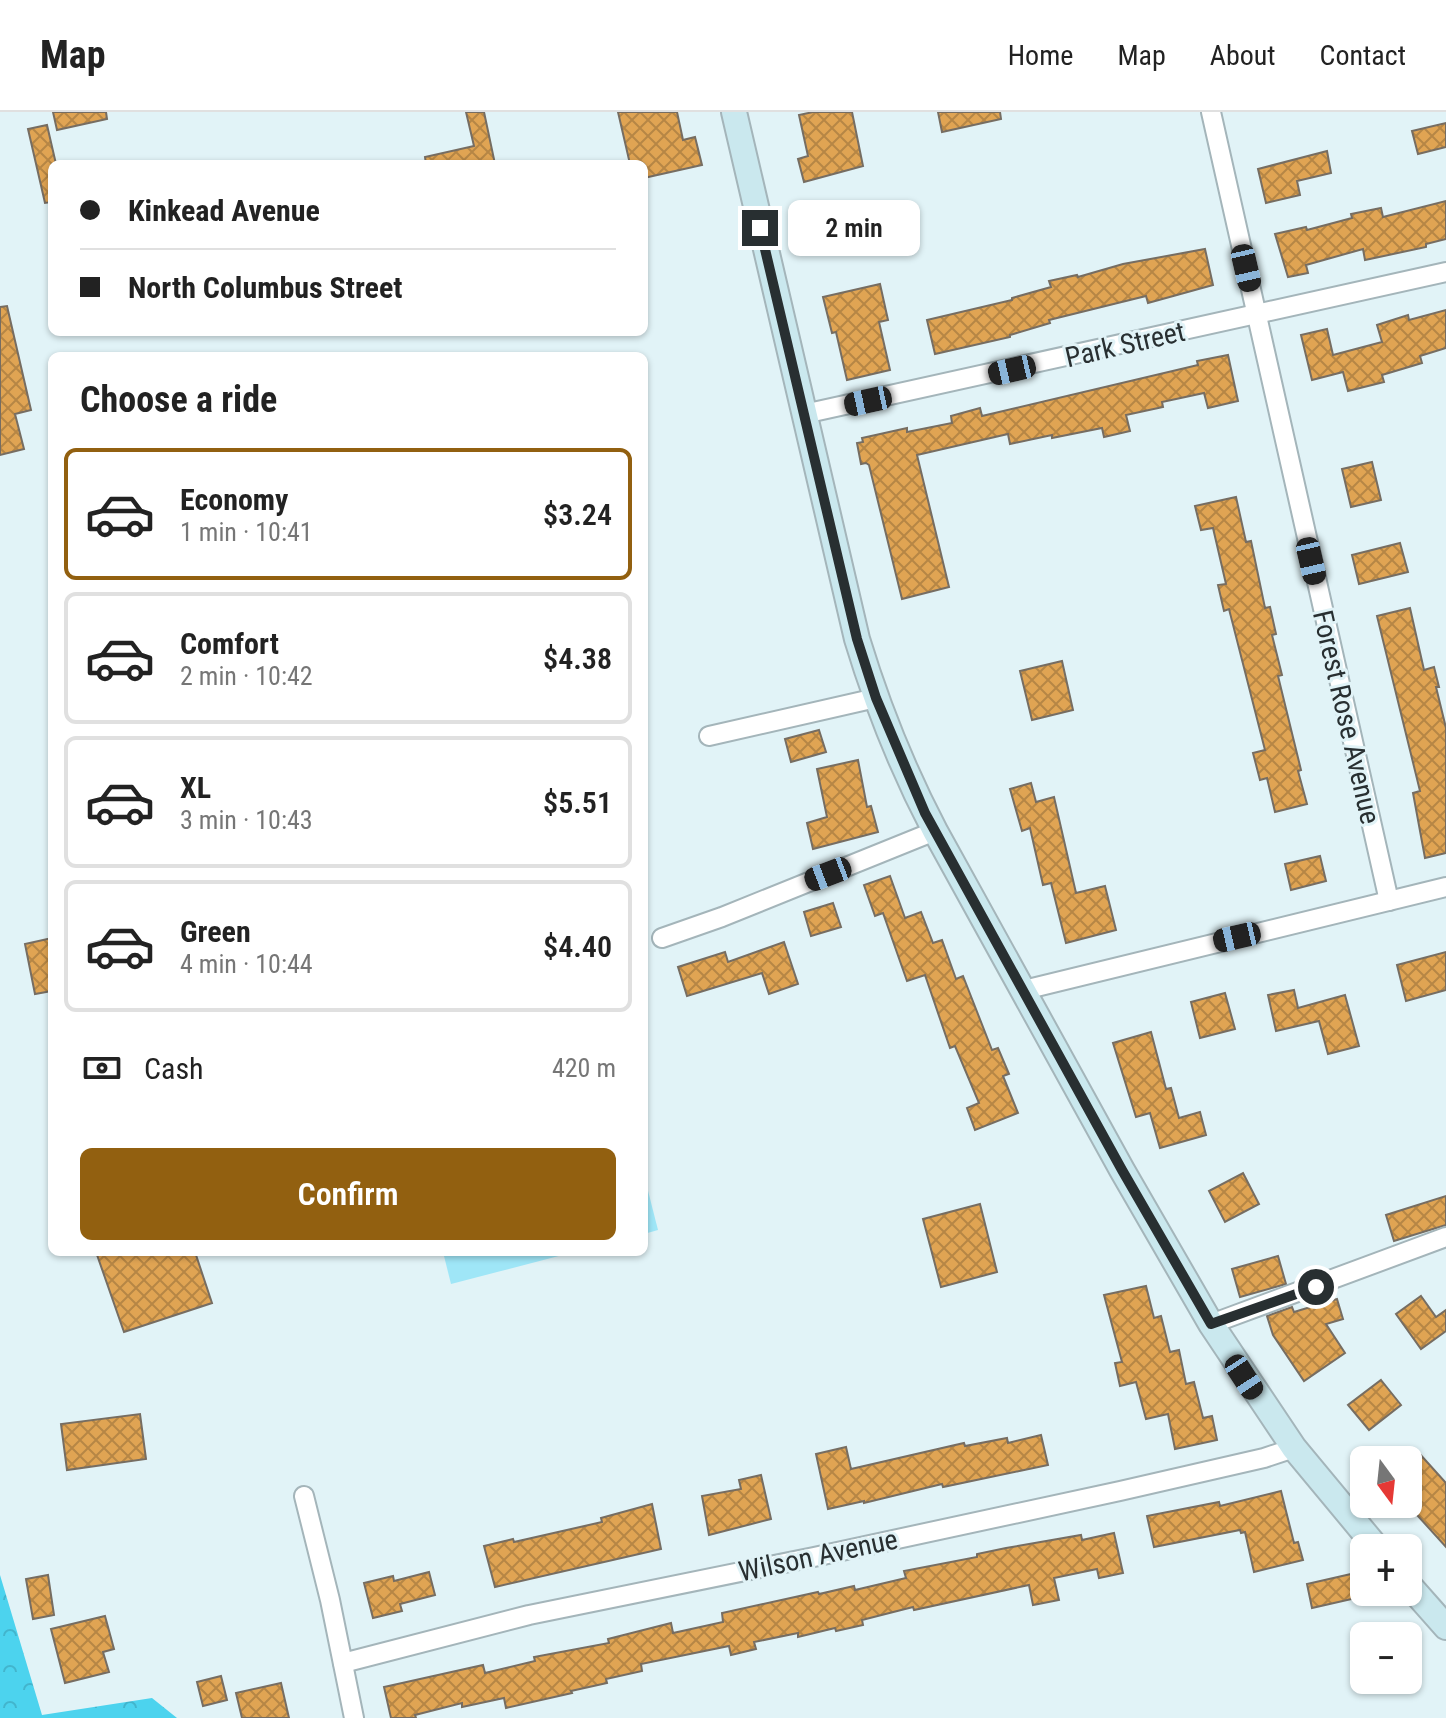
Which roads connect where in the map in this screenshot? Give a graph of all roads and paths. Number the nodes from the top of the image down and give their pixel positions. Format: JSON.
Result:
{"nodes":[{"id":1,"x":734,"y":112,"type":"edge"},
{"id":2,"x":1211,"y":112,"type":"edge"},
{"id":3,"x":1446,"y":272,"type":"edge"},
{"id":4,"x":1257,"y":314,"type":"junction"},
{"id":5,"x":804,"y":414,"type":"junction"},
{"id":6,"x":876,"y":698,"type":"junction"},
{"id":7,"x":709,"y":736,"type":"dead end"},
{"id":8,"x":935,"y":831,"type":"junction"},
{"id":9,"x":1446,"y":887,"type":"edge"},
{"id":10,"x":1389,"y":901,"type":"junction"},
{"id":11,"x":662,"y":938,"type":"dead end"},
{"id":12,"x":1024,"y":990,"type":"junction"},
{"id":13,"x":1446,"y":1237,"type":"edge"},
{"id":14,"x":1211,"y":1324,"type":"junction"},
{"id":15,"x":1294,"y":1448,"type":"junction"},
{"id":16,"x":304,"y":1496,"type":"dead end"},
{"id":17,"x":1365,"y":1534,"type":"edge"},
{"id":18,"x":1422,"y":1600,"type":"edge"},
{"id":19,"x":1446,"y":1627,"type":"edge"},
{"id":20,"x":343,"y":1663,"type":"junction"},
{"id":21,"x":354,"y":1718,"type":"edge"}],
"edges":[{"from":1,"to":5,"type":"main road"},
{"from":2,"to":4,"type":"street","name":"Forest Rose Avenue"},
{"from":3,"to":4,"type":"street","name":"Park Street"},
{"from":4,"to":5,"type":"street","name":"Park Street"},
{"from":4,"to":10,"type":"street","name":"Forest Rose Avenue"},
{"from":5,"to":6,"type":"main road"},
{"from":6,"to":7,"type":"street"},
{"from":6,"to":8,"type":"main road"},
{"from":8,"to":11,"type":"street"},
{"from":8,"to":12,"type":"main road"},
{"from":9,"to":10,"type":"street"},
{"from":10,"to":12,"type":"street"},
{"from":12,"to":14,"type":"main road"},
{"from":13,"to":14,"type":"street"},
{"from":14,"to":15,"type":"main road"},
{"from":15,"to":17,"type":"main road"},
{"from":15,"to":20,"type":"street","name":"Wilson Avenue"},
{"from":16,"to":20,"type":"street"},
{"from":18,"to":19,"type":"main road"},
{"from":20,"to":21,"type":"street"}]}
